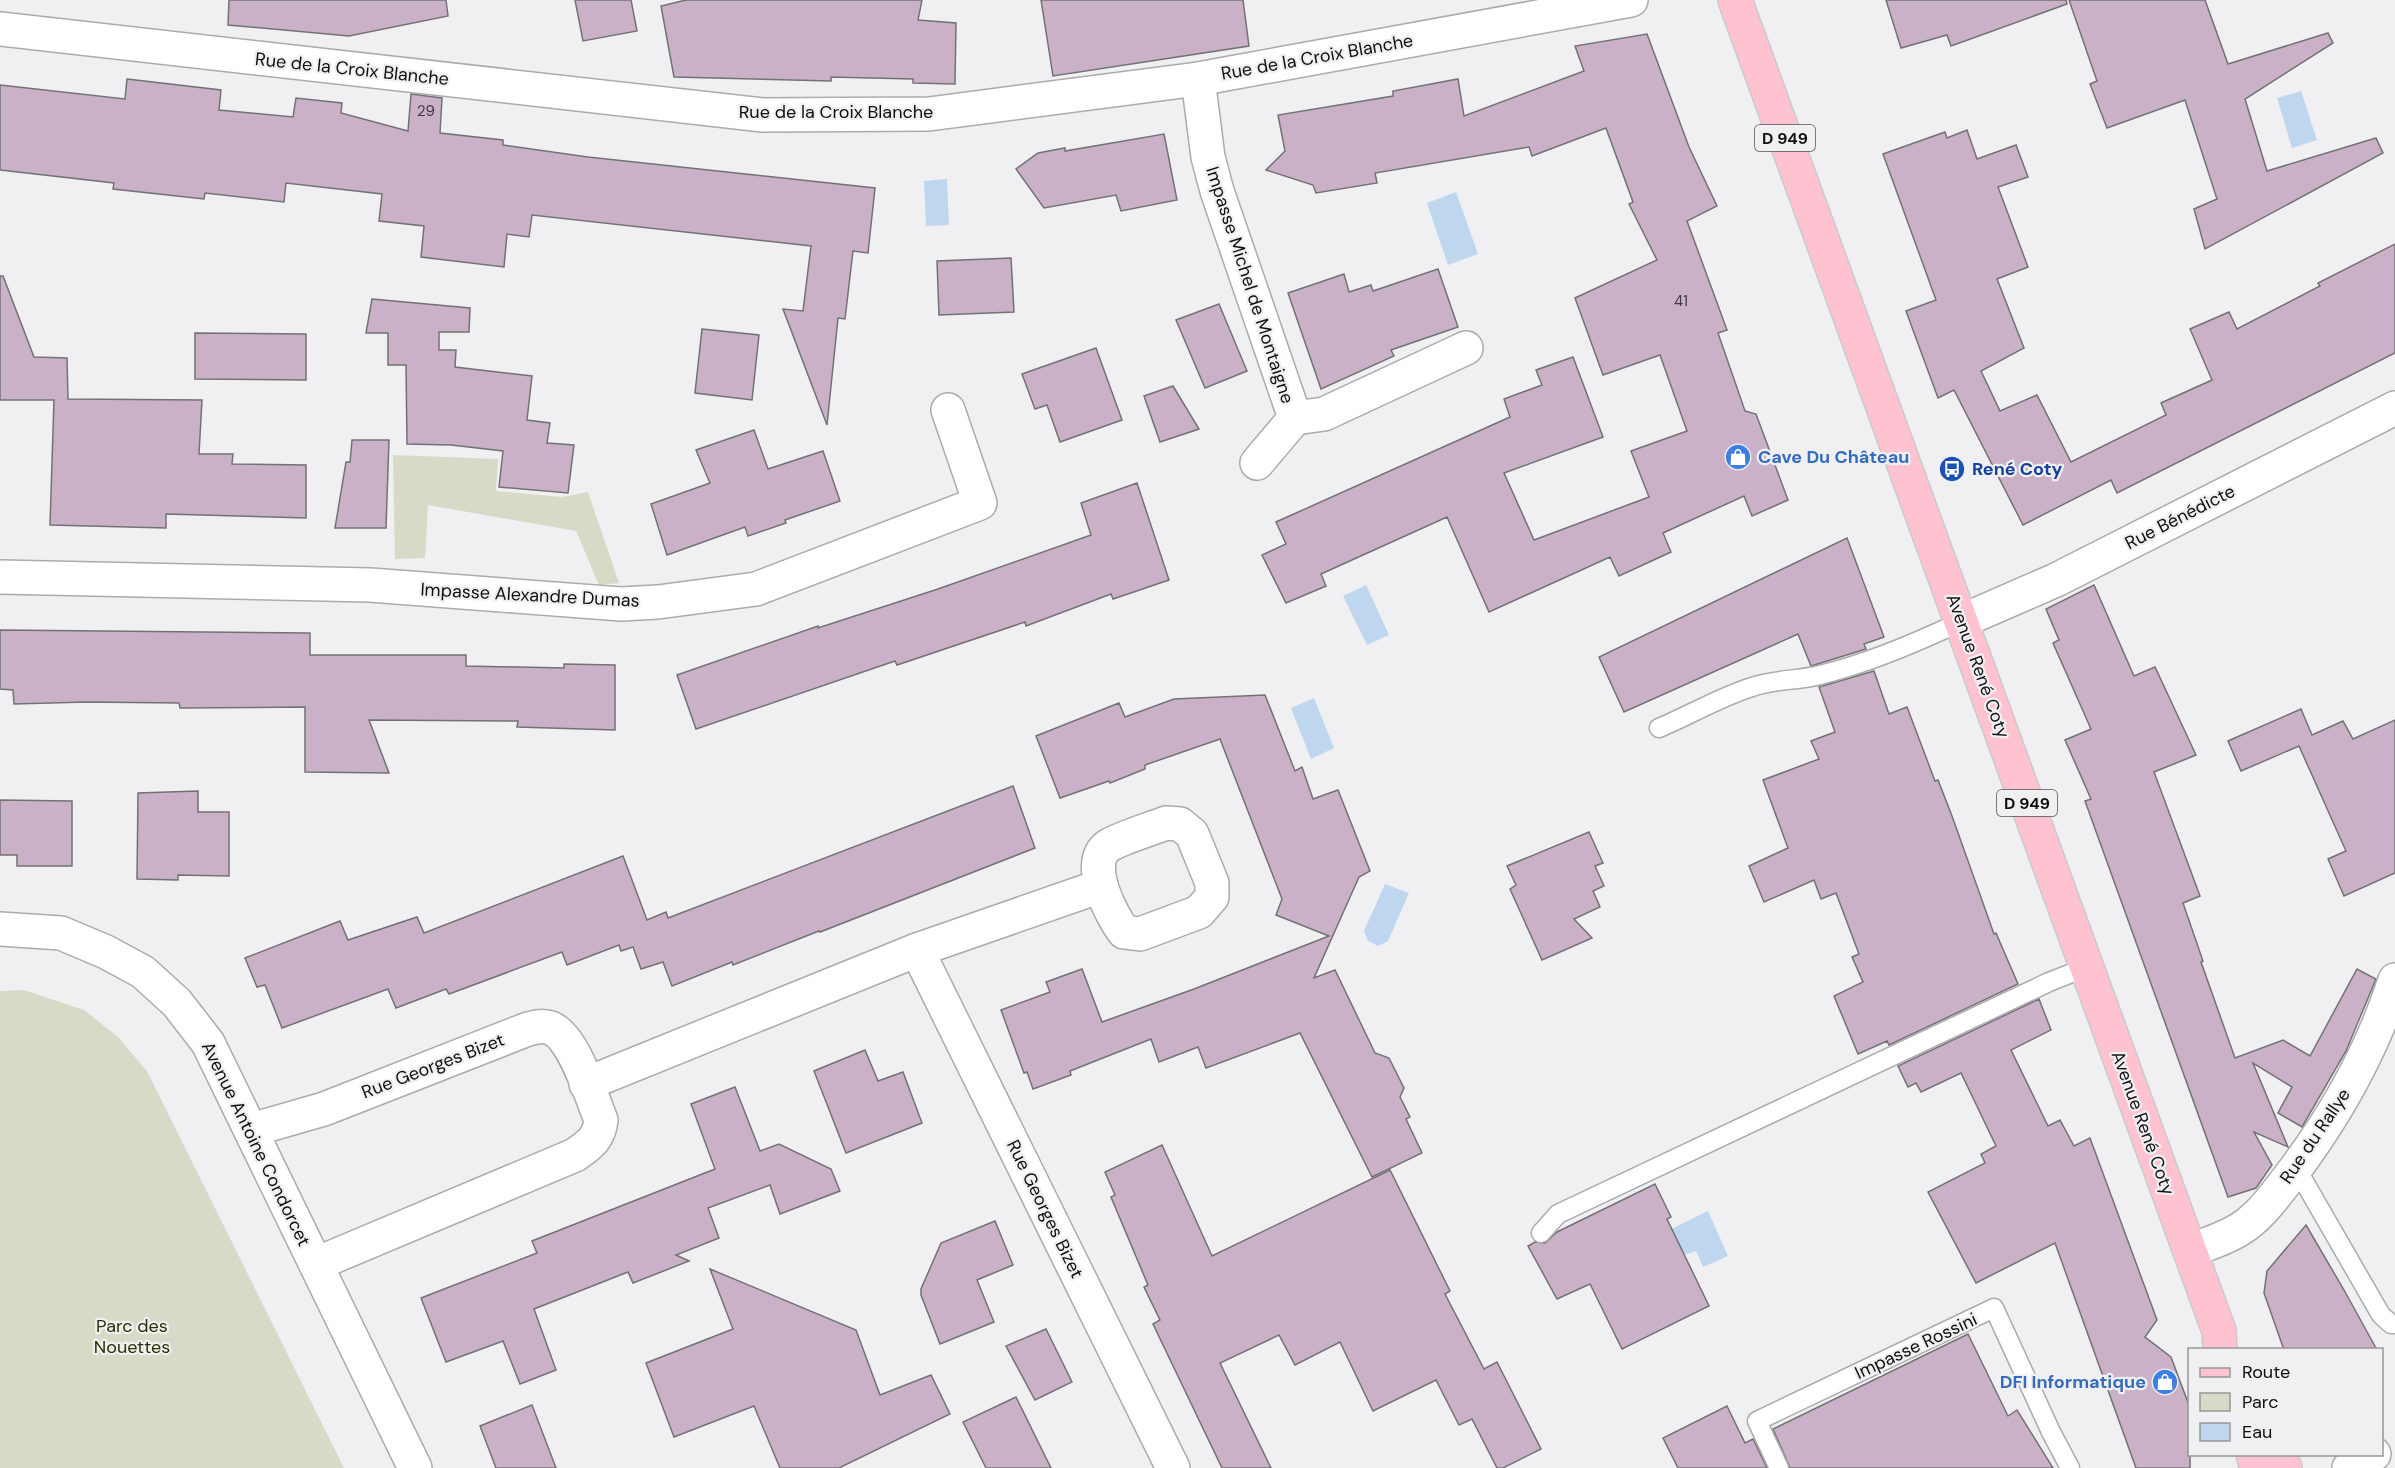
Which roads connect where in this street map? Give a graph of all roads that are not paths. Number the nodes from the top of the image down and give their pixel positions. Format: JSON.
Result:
{"nodes":[{"id":1,"x":1631,"y":0,"type":"edge"},
{"id":2,"x":1736,"y":0,"type":"edge"},
{"id":3,"x":0,"y":29,"type":"edge"},
{"id":4,"x":1198,"y":79,"type":"junction"},
{"id":5,"x":1466,"y":348,"type":"dead end"},
{"id":6,"x":2395,"y":408,"type":"edge"},
{"id":7,"x":948,"y":410,"type":"dead end"},
{"id":8,"x":1295,"y":418,"type":"junction"},
{"id":9,"x":1257,"y":463,"type":"dead end"},
{"id":10,"x":0,"y":577,"type":"edge"},
{"id":11,"x":1962,"y":621,"type":"junction"},
{"id":12,"x":1659,"y":728,"type":"dead end"},
{"id":13,"x":1101,"y":886,"type":"dead end"},
{"id":14,"x":0,"y":929,"type":"edge"},
{"id":15,"x":917,"y":950,"type":"junction"},
{"id":16,"x":2087,"y":967,"type":"junction"},
{"id":17,"x":2392,"y":997,"type":"edge"},
{"id":18,"x":586,"y":1084,"type":"junction"},
{"id":19,"x":251,"y":1130,"type":"junction"},
{"id":20,"x":2294,"y":1171,"type":"junction"},
{"id":21,"x":1541,"y":1233,"type":"dead end"},
{"id":22,"x":2190,"y":1251,"type":"junction"},
{"id":23,"x":316,"y":1264,"type":"junction"},
{"id":24,"x":2395,"y":1324,"type":"edge"},
{"id":25,"x":2225,"y":1343,"type":"edge"},
{"id":26,"x":2372,"y":1456,"type":"edge"},
{"id":27,"x":415,"y":1468,"type":"edge"},
{"id":28,"x":1173,"y":1468,"type":"edge"},
{"id":29,"x":1779,"y":1468,"type":"edge"},
{"id":30,"x":2070,"y":1468,"type":"edge"},
{"id":31,"x":2349,"y":1468,"type":"edge"}],
"edges":[{"from":1,"to":4,"type":"street","name":"Rue de la Croix Blanche"},
{"from":2,"to":11,"type":"main road","name":"Avenue René Coty","number":"D 949"},
{"from":3,"to":4,"type":"street","name":"Rue de la Croix Blanche"},
{"from":4,"to":8,"type":"street","name":"Impasse Michel de Montaigne"},
{"from":5,"to":8,"type":"street","name":"Impasse Michel de Montaigne"},
{"from":6,"to":11,"type":"street","name":"Rue Bénédicte"},
{"from":7,"to":10,"type":"street","name":"Impasse Alexandre Dumas"},
{"from":8,"to":9,"type":"street","name":"Impasse Michel de Montaigne"},
{"from":11,"to":12,"type":"lane"},
{"from":11,"to":16,"type":"main road","name":"Avenue René Coty","number":"D 949"},
{"from":13,"to":15,"type":"street"},
{"from":14,"to":19,"type":"street","name":"Avenue Antoine Condorcet"},
{"from":15,"to":18,"type":"street"},
{"from":15,"to":28,"type":"street","name":"Rue Georges Bizet"},
{"from":16,"to":21,"type":"lane"},
{"from":16,"to":22,"type":"main road","name":"Avenue René Coty","number":"D 949"},
{"from":17,"to":20,"type":"street","name":"Rue du Rallye"},
{"from":18,"to":19,"type":"street","name":"Rue Georges Bizet"},
{"from":18,"to":23,"type":"street","name":"Rue Georges Bizet"},
{"from":19,"to":23,"type":"street","name":"Avenue Antoine Condorcet"},
{"from":20,"to":22,"type":"street","name":"Rue du Rallye"},
{"from":20,"to":24,"type":"lane"},
{"from":22,"to":25,"type":"main road","name":"Avenue René Coty","number":"D 949"},
{"from":23,"to":27,"type":"street","name":"Avenue Antoine Condorcet"},
{"from":26,"to":31,"type":"street"},
{"from":29,"to":30,"type":"lane","name":"Impasse Rossini"}]}
